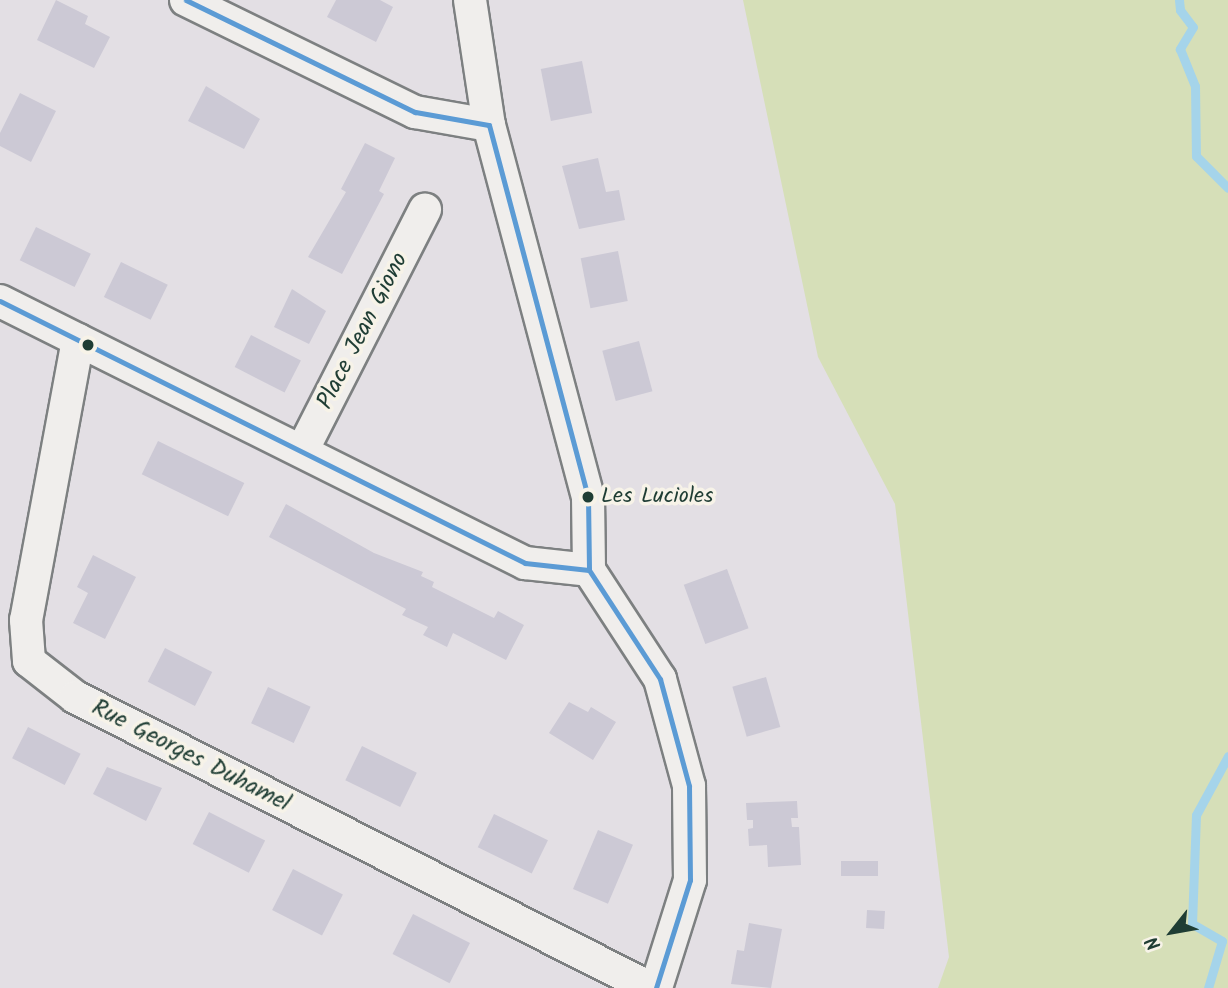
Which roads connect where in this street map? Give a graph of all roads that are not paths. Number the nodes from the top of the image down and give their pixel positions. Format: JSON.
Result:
{"nodes":[{"id":1,"x":186,"y":0,"type":"edge"},
{"id":2,"x":470,"y":0,"type":"edge"},
{"id":3,"x":489,"y":125,"type":"junction"},
{"id":4,"x":425,"y":210,"type":"dead end"},
{"id":5,"x":0,"y":301,"type":"edge"},
{"id":6,"x":78,"y":340,"type":"junction"},
{"id":7,"x":302,"y":451,"type":"junction"},
{"id":8,"x":589,"y":570,"type":"junction"},
{"id":9,"x":650,"y":988,"type":"edge"},
{"id":10,"x":656,"y":988,"type":"edge"}],
"edges":[{"from":1,"to":3,"type":"street"},
{"from":2,"to":3,"type":"street"},
{"from":3,"to":8,"type":"street"},
{"from":4,"to":7,"type":"street","name":"Place Jean Giono"},
{"from":5,"to":6,"type":"street"},
{"from":6,"to":7,"type":"street"},
{"from":6,"to":9,"type":"street","name":"Rue Georges Duhamel"},
{"from":7,"to":8,"type":"street"},
{"from":8,"to":10,"type":"street"}]}
